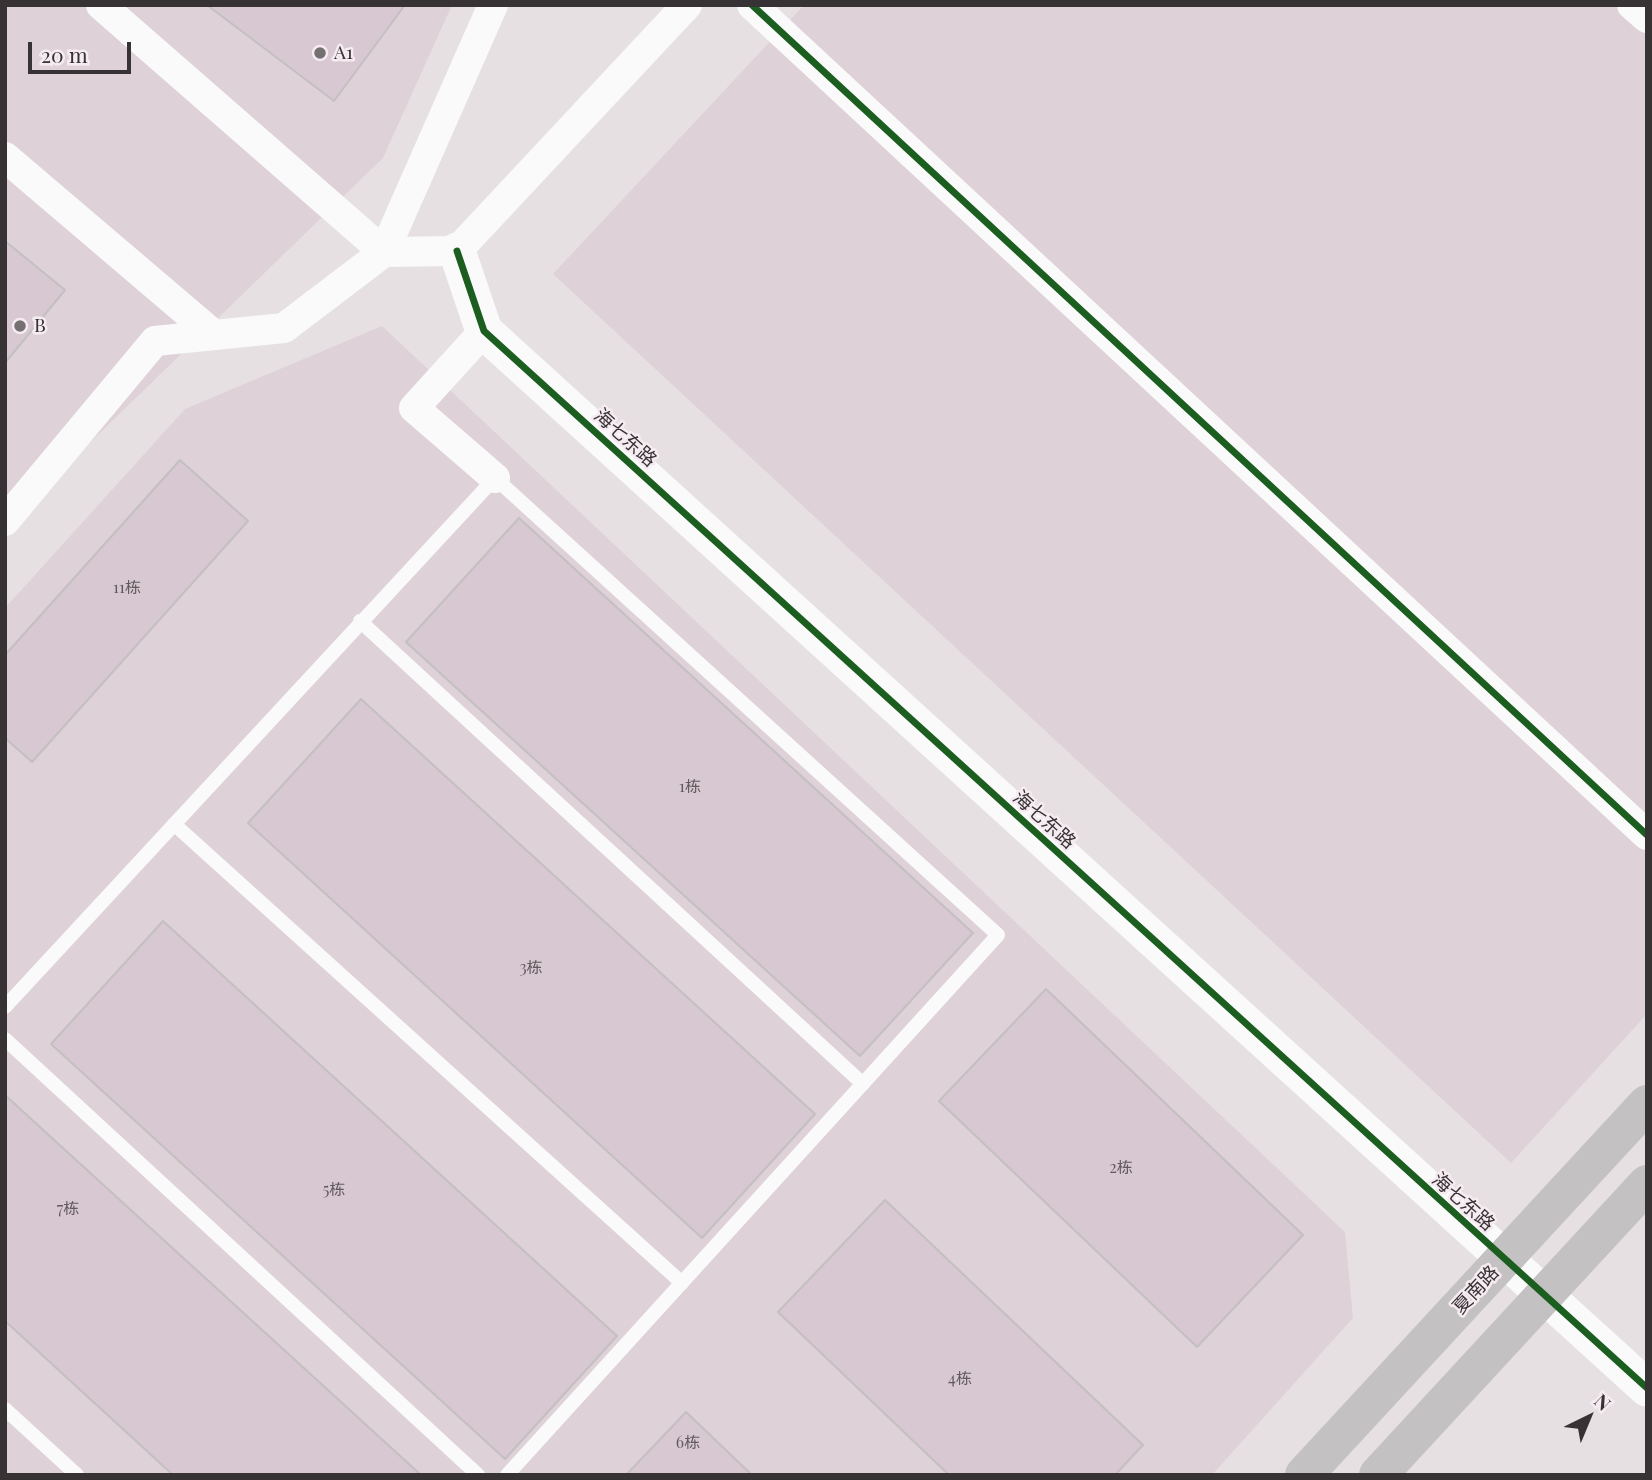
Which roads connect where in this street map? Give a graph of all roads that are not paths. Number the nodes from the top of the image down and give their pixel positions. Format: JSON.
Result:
{"nodes":[{"id":1,"x":101,"y":5,"type":"edge"},
{"id":2,"x":493,"y":5,"type":"edge"},
{"id":3,"x":687,"y":5,"type":"edge"},
{"id":4,"x":752,"y":5,"type":"edge"},
{"id":5,"x":1633,"y":5,"type":"edge"},
{"id":6,"x":1647,"y":18,"type":"edge"},
{"id":7,"x":5,"y":158,"type":"edge"},
{"id":8,"x":457,"y":251,"type":"junction"},
{"id":9,"x":384,"y":253,"type":"junction"},
{"id":10,"x":484,"y":331,"type":"junction"},
{"id":11,"x":214,"y":335,"type":"junction"},
{"id":12,"x":495,"y":478,"type":"junction"},
{"id":13,"x":5,"y":521,"type":"edge"},
{"id":14,"x":360,"y":621,"type":"junction"},
{"id":15,"x":174,"y":824,"type":"junction"},
{"id":16,"x":1647,"y":835,"type":"edge"},
{"id":17,"x":5,"y":1007,"type":"edge"},
{"id":18,"x":5,"y":1040,"type":"edge"},
{"id":19,"x":863,"y":1084,"type":"junction"},
{"id":20,"x":1647,"y":1104,"type":"edge"},
{"id":21,"x":1647,"y":1184,"type":"edge"},
{"id":22,"x":1503,"y":1260,"type":"junction"},
{"id":23,"x":682,"y":1283,"type":"junction"},
{"id":24,"x":1544,"y":1295,"type":"junction"},
{"id":25,"x":1647,"y":1388,"type":"edge"},
{"id":26,"x":5,"y":1409,"type":"edge"},
{"id":27,"x":77,"y":1475,"type":"edge"},
{"id":28,"x":478,"y":1475,"type":"edge"},
{"id":29,"x":507,"y":1475,"type":"edge"},
{"id":30,"x":1304,"y":1475,"type":"edge"},
{"id":31,"x":1378,"y":1475,"type":"edge"}],
"edges":[{"from":1,"to":9,"type":"street"},
{"from":2,"to":9,"type":"street"},
{"from":3,"to":8,"type":"street"},
{"from":4,"to":16,"type":"street"},
{"from":5,"to":6,"type":"street"},
{"from":7,"to":11,"type":"street"},
{"from":8,"to":9,"type":"street"},
{"from":8,"to":10,"type":"street","name":"海七东路"},
{"from":9,"to":11,"type":"street"},
{"from":10,"to":12,"type":"street"},
{"from":10,"to":22,"type":"street","name":"海七东路"},
{"from":11,"to":13,"type":"street"},
{"from":12,"to":14,"type":"lane"},
{"from":12,"to":19,"type":"lane"},
{"from":14,"to":15,"type":"lane"},
{"from":14,"to":19,"type":"lane"},
{"from":15,"to":17,"type":"lane"},
{"from":15,"to":23,"type":"lane"},
{"from":18,"to":28,"type":"lane"},
{"from":19,"to":23,"type":"lane"},
{"from":20,"to":22,"type":"main road","name":"夏南路"},
{"from":21,"to":24,"type":"main road"},
{"from":22,"to":24,"type":"street","name":"海七东路"},
{"from":22,"to":30,"type":"main road","name":"夏南路"},
{"from":23,"to":29,"type":"lane"},
{"from":24,"to":25,"type":"street","name":"海七东路"},
{"from":24,"to":31,"type":"main road"},
{"from":26,"to":27,"type":"lane"}]}
